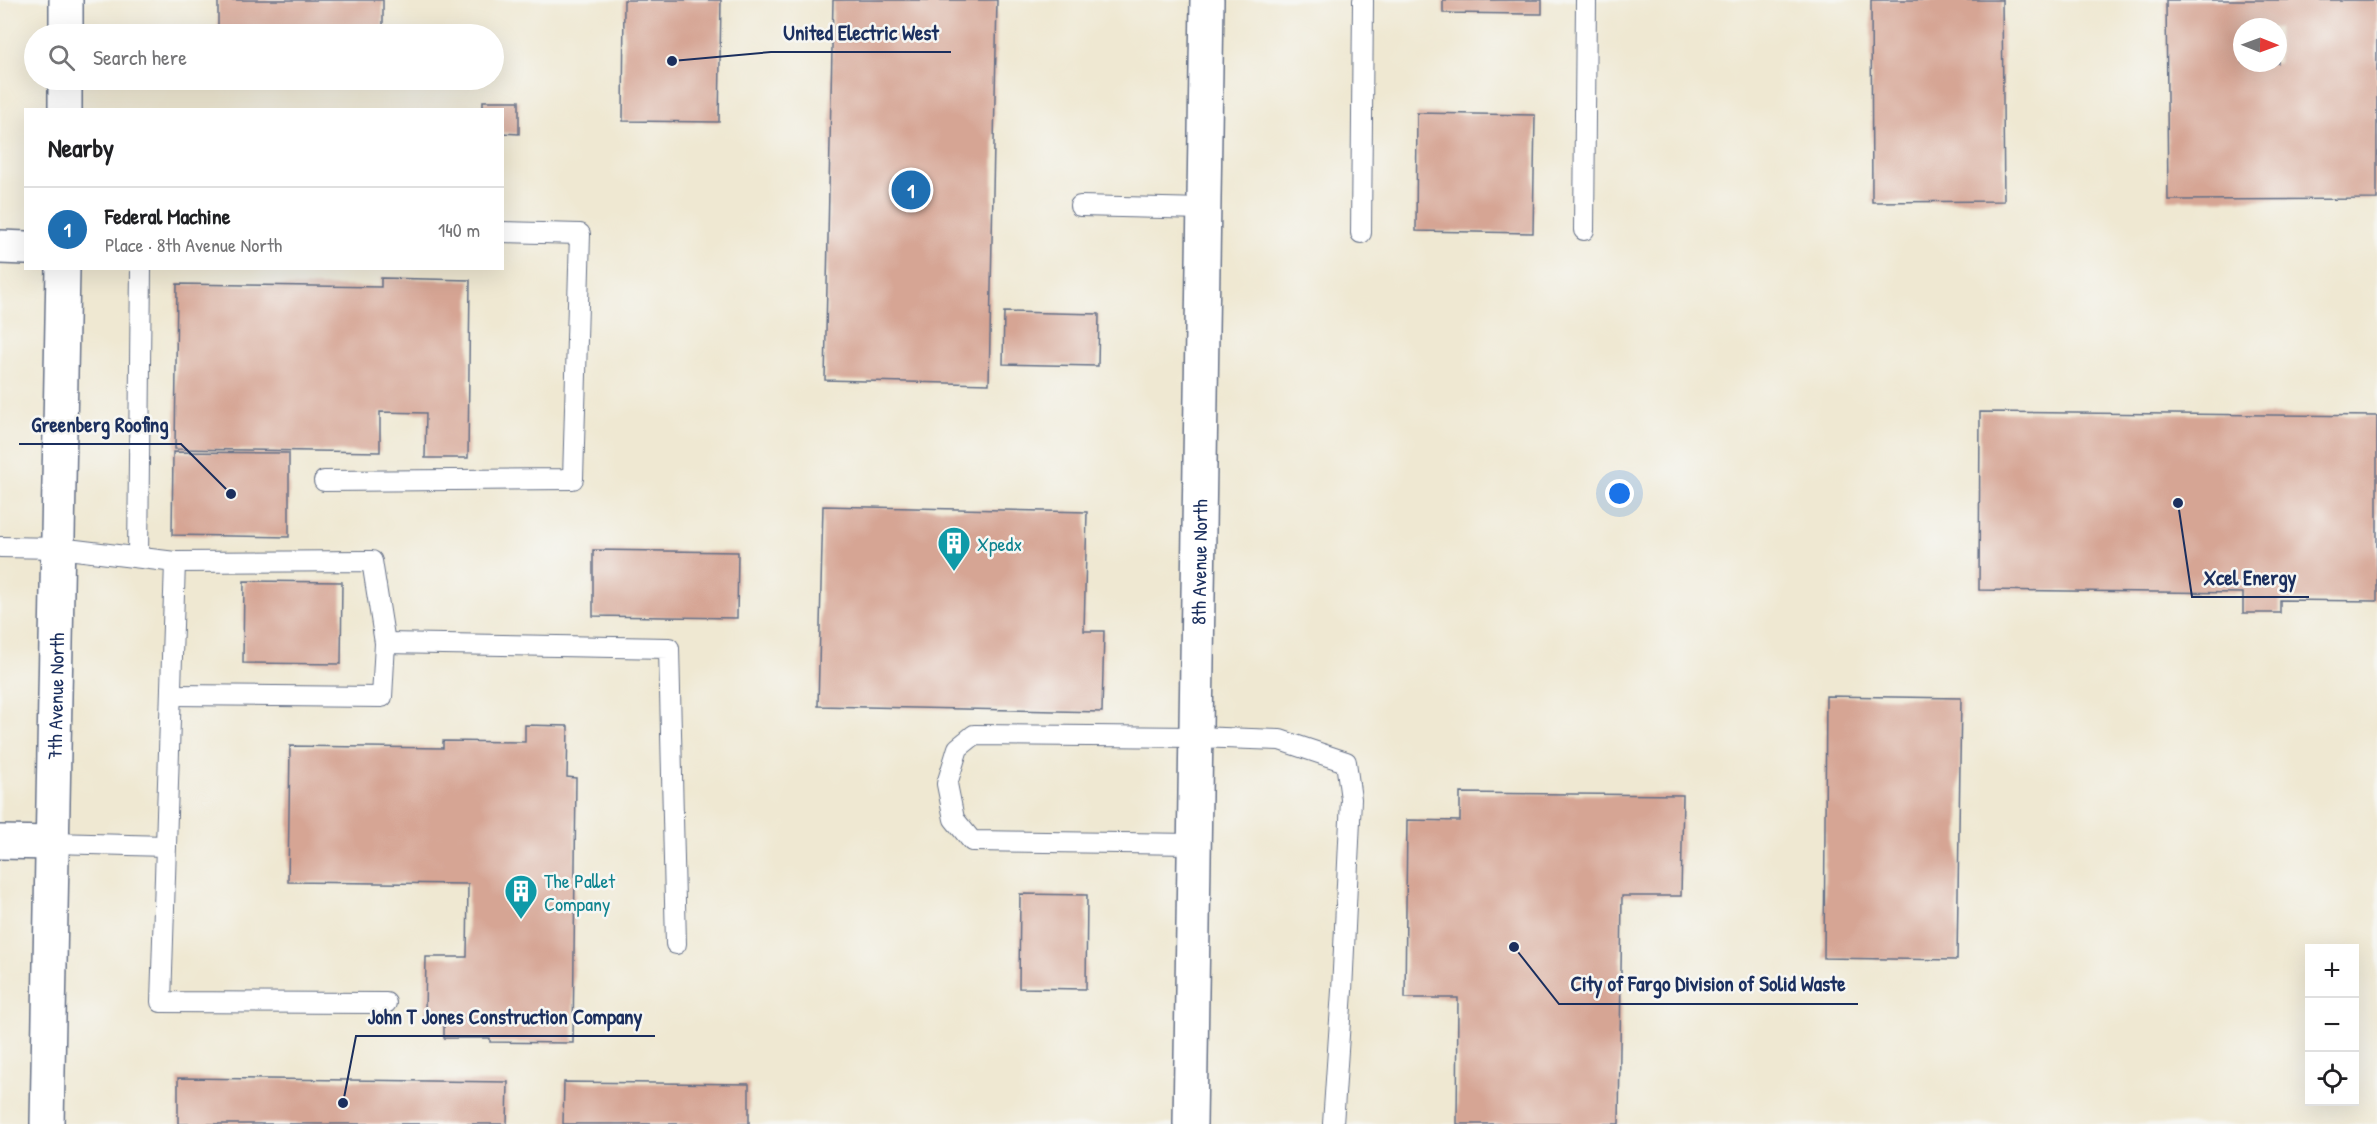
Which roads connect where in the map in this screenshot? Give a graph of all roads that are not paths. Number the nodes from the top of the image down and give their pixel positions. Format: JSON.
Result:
{"nodes":[{"id":1,"x":66,"y":0,"type":"edge"},
{"id":2,"x":1207,"y":0,"type":"edge"},
{"id":3,"x":1363,"y":0,"type":"edge"},
{"id":4,"x":1586,"y":0,"type":"edge"},
{"id":5,"x":66,"y":24,"type":"edge"},
{"id":6,"x":65,"y":90,"type":"edge"},
{"id":7,"x":65,"y":108,"type":"edge"},
{"id":8,"x":1080,"y":206,"type":"dead end"},
{"id":9,"x":1204,"y":208,"type":"junction"},
{"id":10,"x":1584,"y":230,"type":"dead end"},
{"id":11,"x":504,"y":232,"type":"edge"},
{"id":12,"x":1361,"y":232,"type":"dead end"},
{"id":13,"x":0,"y":247,"type":"edge"},
{"id":14,"x":24,"y":248,"type":"edge"},
{"id":15,"x":63,"y":270,"type":"edge"},
{"id":16,"x":141,"y":270,"type":"edge"},
{"id":17,"x":324,"y":481,"type":"dead end"},
{"id":18,"x":0,"y":547,"type":"edge"},
{"id":19,"x":59,"y":548,"type":"junction"},
{"id":20,"x":138,"y":557,"type":"junction"},
{"id":21,"x":176,"y":562,"type":"junction"},
{"id":22,"x":385,"y":643,"type":"junction"},
{"id":23,"x":171,"y":695,"type":"junction"},
{"id":24,"x":1196,"y":737,"type":"junction"},
{"id":25,"x":0,"y":842,"type":"edge"},
{"id":26,"x":53,"y":843,"type":"junction"},
{"id":27,"x":1194,"y":844,"type":"junction"},
{"id":28,"x":166,"y":846,"type":"junction"},
{"id":29,"x":676,"y":944,"type":"dead end"},
{"id":30,"x":386,"y":1003,"type":"dead end"},
{"id":31,"x":47,"y":1124,"type":"edge"},
{"id":32,"x":1190,"y":1124,"type":"edge"},
{"id":33,"x":1333,"y":1124,"type":"edge"}],
"edges":[{"from":1,"to":5,"type":"street"},
{"from":2,"to":9,"type":"street","name":"8th Avenue North"},
{"from":3,"to":12,"type":"lane"},
{"from":4,"to":10,"type":"lane"},
{"from":6,"to":7,"type":"street"},
{"from":8,"to":9,"type":"lane"},
{"from":9,"to":24,"type":"street","name":"8th Avenue North"},
{"from":11,"to":17,"type":"lane"},
{"from":13,"to":14,"type":"street"},
{"from":15,"to":19,"type":"street","name":"7th Avenue North"},
{"from":16,"to":20,"type":"lane"},
{"from":18,"to":19,"type":"lane"},
{"from":19,"to":20,"type":"lane"},
{"from":19,"to":26,"type":"street","name":"7th Avenue North"},
{"from":20,"to":21,"type":"lane"},
{"from":21,"to":22,"type":"lane"},
{"from":21,"to":23,"type":"lane"},
{"from":22,"to":23,"type":"lane"},
{"from":22,"to":29,"type":"lane"},
{"from":23,"to":28,"type":"lane"},
{"from":24,"to":27,"type":"street","name":"8th Avenue North"},
{"from":24,"to":27,"type":"lane"},
{"from":24,"to":33,"type":"lane"},
{"from":25,"to":26,"type":"street"},
{"from":26,"to":28,"type":"lane"},
{"from":26,"to":31,"type":"street","name":"7th Avenue North"},
{"from":27,"to":32,"type":"street","name":"8th Avenue North"},
{"from":28,"to":30,"type":"lane"}]}
